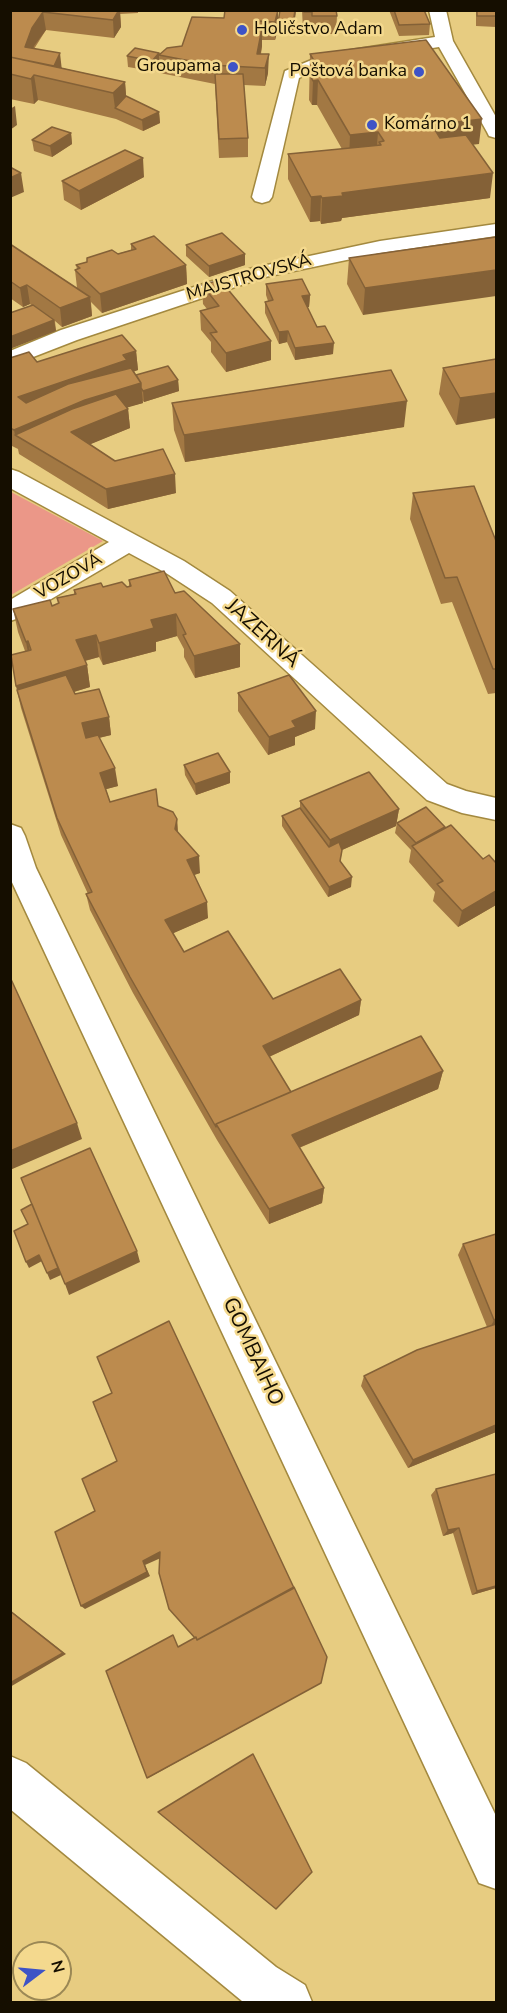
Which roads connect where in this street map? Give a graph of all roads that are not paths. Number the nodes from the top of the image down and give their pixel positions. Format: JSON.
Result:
{"nodes":[{"id":1,"x":436,"y":10,"type":"edge"},
{"id":2,"x":444,"y":41,"type":"junction"},
{"id":3,"x":496,"y":132,"type":"edge"},
{"id":4,"x":262,"y":197,"type":"dead end"},
{"id":5,"x":496,"y":231,"type":"edge"},
{"id":6,"x":10,"y":359,"type":"edge"},
{"id":7,"x":10,"y":477,"type":"edge"},
{"id":8,"x":128,"y":542,"type":"junction"},
{"id":9,"x":10,"y":612,"type":"edge"},
{"id":10,"x":496,"y":809,"type":"edge"},
{"id":11,"x":10,"y":836,"type":"edge"},
{"id":12,"x":10,"y":1779,"type":"edge"},
{"id":13,"x":496,"y":1866,"type":"edge"},
{"id":14,"x":288,"y":2002,"type":"edge"}],
"edges":[{"from":1,"to":2,"type":"street"},
{"from":2,"to":3,"type":"street"},
{"from":2,"to":4,"type":"street"},
{"from":5,"to":6,"type":"street","name":"MAJSTROVSKÁ"},
{"from":7,"to":8,"type":"street","name":"JAZERNÁ"},
{"from":8,"to":9,"type":"street","name":"VOZOVÁ"},
{"from":8,"to":10,"type":"street","name":"JAZERNÁ"},
{"from":11,"to":13,"type":"street","name":"GOMBAIHO"},
{"from":12,"to":14,"type":"street"}]}
